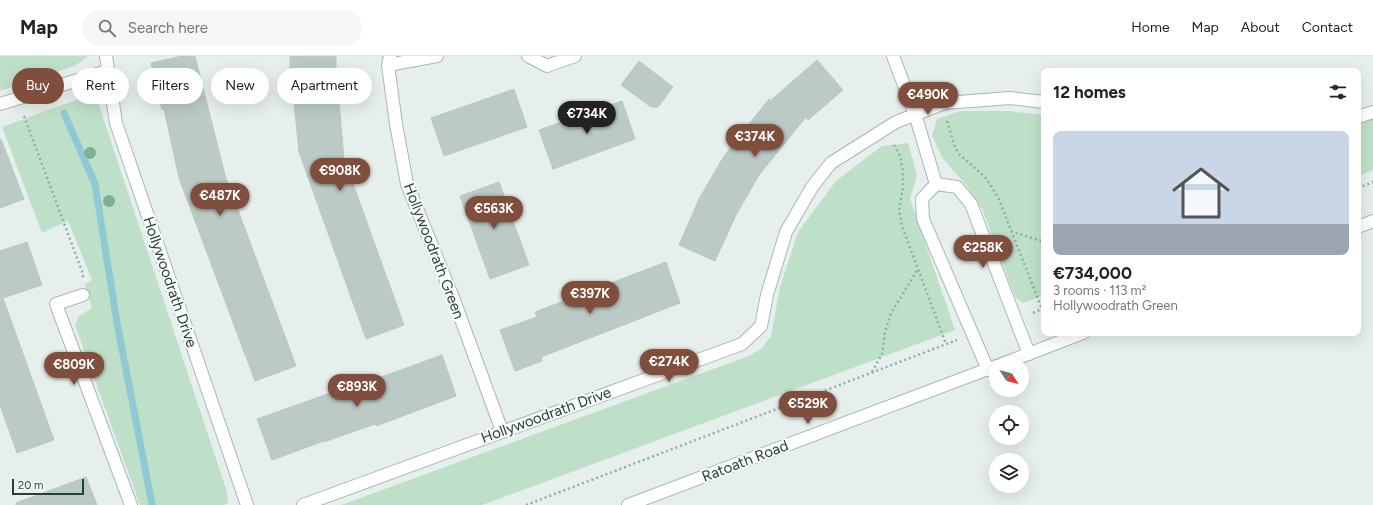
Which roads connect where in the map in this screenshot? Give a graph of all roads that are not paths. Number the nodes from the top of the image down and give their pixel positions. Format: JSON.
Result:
{"nodes":[{"id":1,"x":106,"y":56,"type":"edge"},
{"id":2,"x":437,"y":56,"type":"edge"},
{"id":3,"x":528,"y":56,"type":"edge"},
{"id":4,"x":575,"y":56,"type":"edge"},
{"id":5,"x":893,"y":56,"type":"edge"},
{"id":6,"x":389,"y":61,"type":"edge"},
{"id":7,"x":107,"y":68,"type":"edge"},
{"id":8,"x":72,"y":82,"type":"edge"},
{"id":9,"x":1041,"y":102,"type":"edge"},
{"id":10,"x":0,"y":104,"type":"edge"},
{"id":11,"x":113,"y":104,"type":"edge"},
{"id":12,"x":1373,"y":112,"type":"edge"},
{"id":13,"x":915,"y":114,"type":"junction"},
{"id":14,"x":1361,"y":116,"type":"edge"},
{"id":15,"x":936,"y":184,"type":"junction"},
{"id":16,"x":1373,"y":221,"type":"edge"},
{"id":17,"x":1361,"y":226,"type":"edge"},
{"id":18,"x":83,"y":295,"type":"road end"},
{"id":19,"x":1075,"y":336,"type":"edge"},
{"id":20,"x":1029,"y":354,"type":"junction"},
{"id":21,"x":1021,"y":357,"type":"edge"},
{"id":22,"x":989,"y":363,"type":"edge"},
{"id":23,"x":989,"y":369,"type":"edge"},
{"id":24,"x":502,"y":431,"type":"junction"},
{"id":25,"x":130,"y":505,"type":"edge"},
{"id":26,"x":246,"y":505,"type":"edge"},
{"id":27,"x":303,"y":505,"type":"edge"},
{"id":28,"x":628,"y":505,"type":"edge"}],
"edges":[{"from":1,"to":7,"type":"street","name":"Hollywoodrath Drive"},
{"from":2,"to":6,"type":"street","name":"Hollywoodrath Green"},
{"from":3,"to":4,"type":"street"},
{"from":5,"to":13,"type":"street"},
{"from":6,"to":24,"type":"street","name":"Hollywoodrath Green"},
{"from":8,"to":10,"type":"street"},
{"from":9,"to":13,"type":"street","name":"Hollywoodrath Drive"},
{"from":11,"to":26,"type":"street","name":"Hollywoodrath Drive"},
{"from":12,"to":14,"type":"street"},
{"from":13,"to":15,"type":"street"},
{"from":13,"to":24,"type":"street","name":"Hollywoodrath Drive"},
{"from":15,"to":20,"type":"street"},
{"from":15,"to":22,"type":"street"},
{"from":16,"to":17,"type":"street"},
{"from":18,"to":25,"type":"street"},
{"from":19,"to":20,"type":"street"},
{"from":20,"to":21,"type":"street"},
{"from":23,"to":28,"type":"street","name":"Ratoath Road"},
{"from":24,"to":27,"type":"street","name":"Hollywoodrath Drive"}]}
